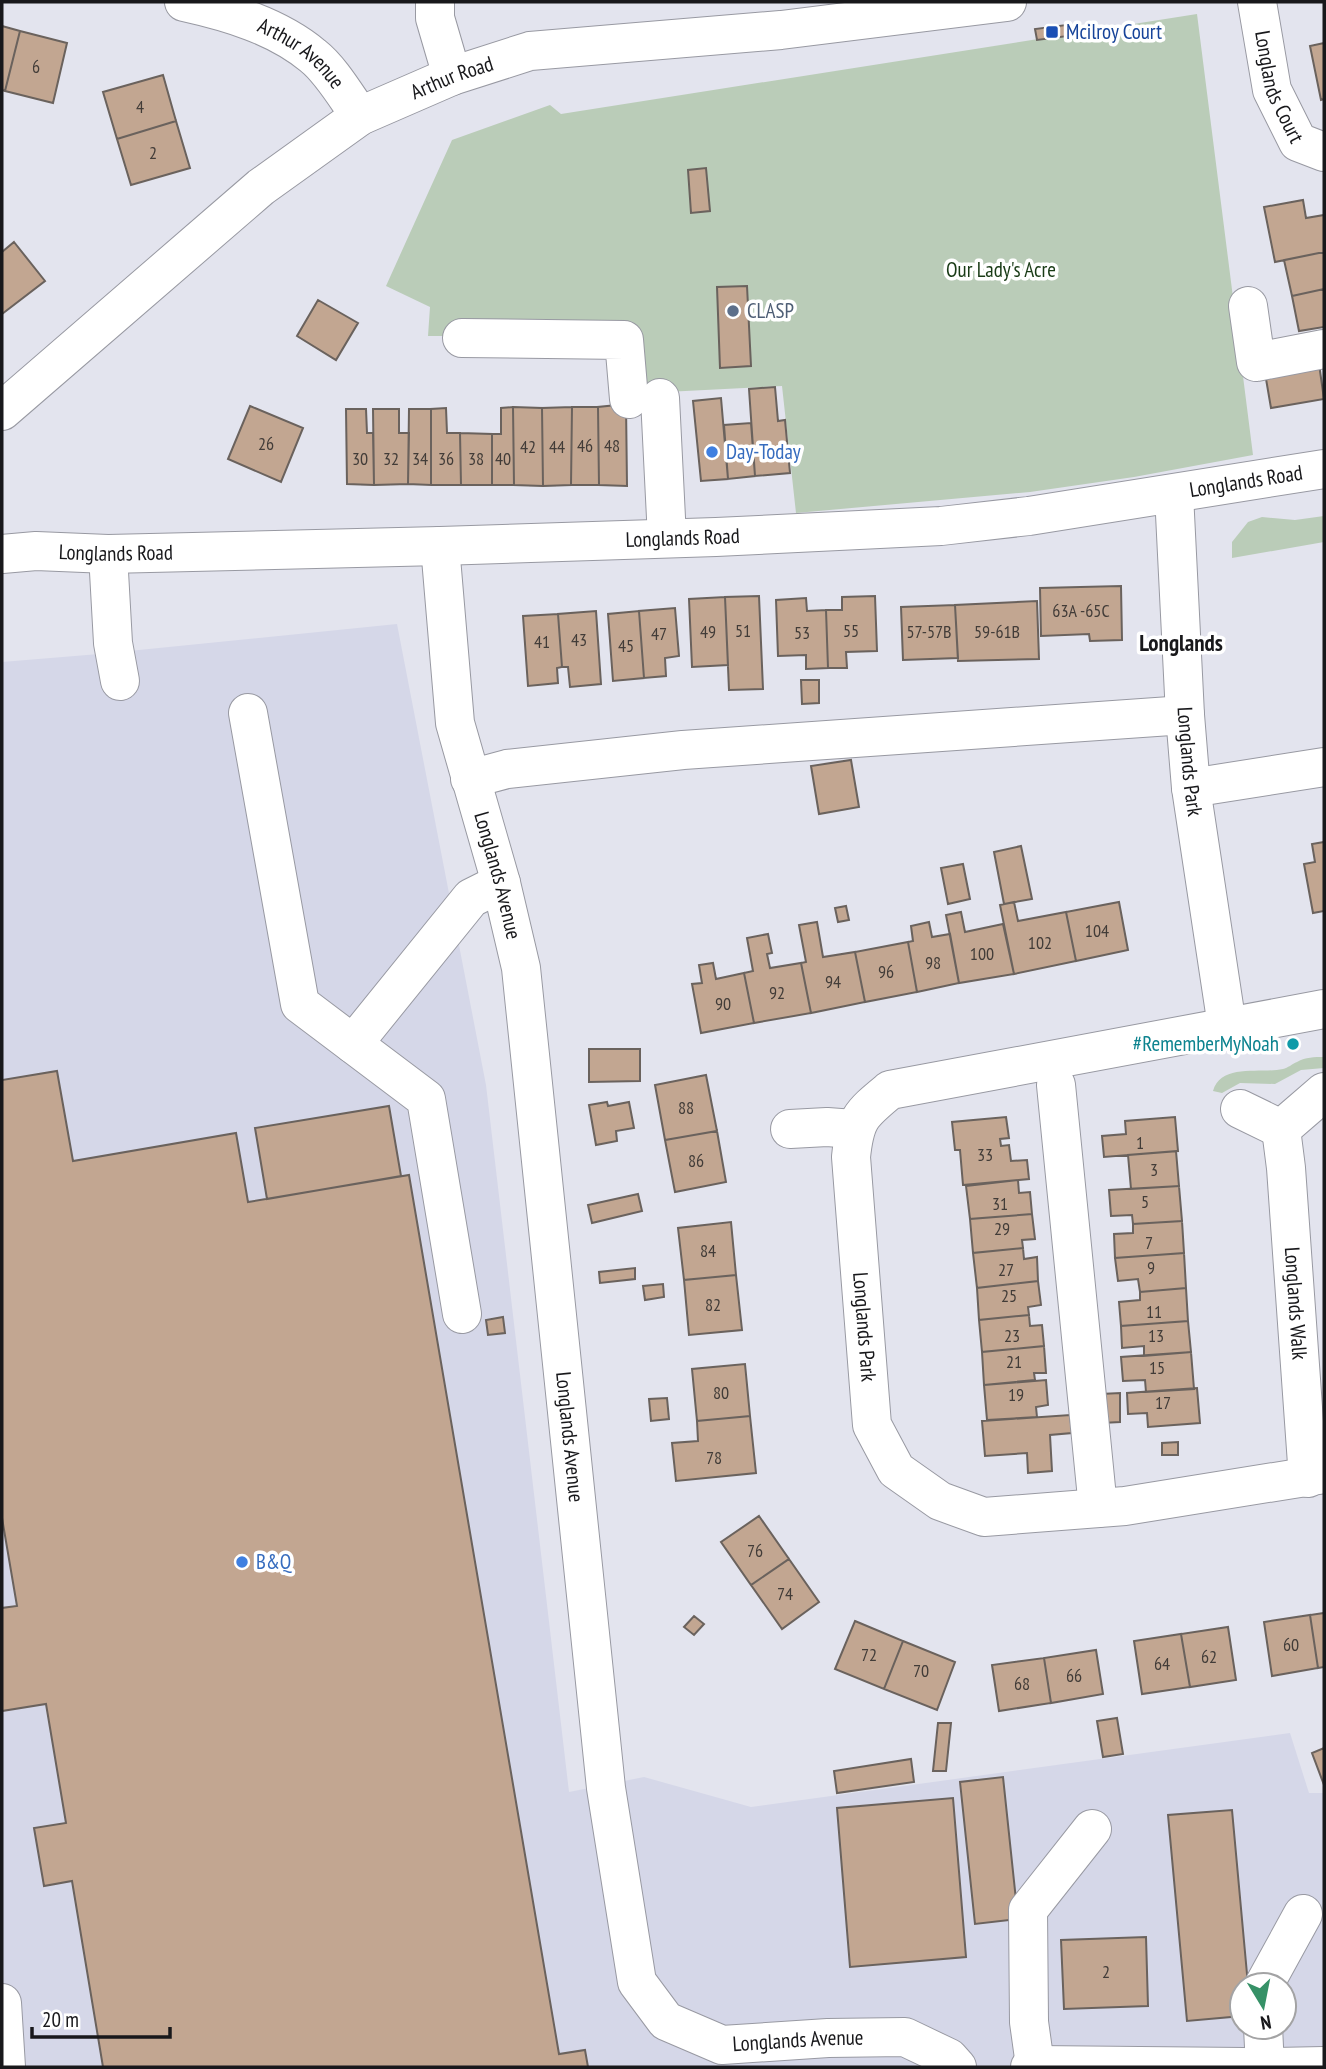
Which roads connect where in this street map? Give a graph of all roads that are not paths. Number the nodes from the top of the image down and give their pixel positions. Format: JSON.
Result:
{"nodes":[{"id":1,"x":184,"y":2,"type":"edge"},
{"id":2,"x":435,"y":2,"type":"edge"},
{"id":3,"x":1007,"y":2,"type":"edge"},
{"id":4,"x":1257,"y":2,"type":"edge"},
{"id":5,"x":779,"y":16,"type":"edge"},
{"id":6,"x":452,"y":76,"type":"junction"},
{"id":7,"x":360,"y":116,"type":"junction"},
{"id":8,"x":1324,"y":152,"type":"edge"},
{"id":9,"x":1248,"y":306,"type":"dead end"},
{"id":10,"x":462,"y":338,"type":"dead end"},
{"id":11,"x":1324,"y":349,"type":"edge"},
{"id":12,"x":2,"y":411,"type":"edge"},
{"id":13,"x":1324,"y":470,"type":"edge"},
{"id":14,"x":1174,"y":494,"type":"junction"},
{"id":15,"x":2,"y":533,"type":"edge"},
{"id":16,"x":667,"y":538,"type":"junction"},
{"id":17,"x":440,"y":546,"type":"junction"},
{"id":18,"x":19,"y":552,"type":"edge"},
{"id":19,"x":108,"y":554,"type":"junction"},
{"id":20,"x":120,"y":681,"type":"dead end"},
{"id":21,"x":248,"y":713,"type":"dead end"},
{"id":22,"x":1185,"y":715,"type":"junction"},
{"id":23,"x":1324,"y":767,"type":"edge"},
{"id":24,"x":470,"y":779,"type":"junction"},
{"id":25,"x":1191,"y":788,"type":"junction"},
{"id":26,"x":501,"y":883,"type":"junction"},
{"id":27,"x":1324,"y":1009,"type":"edge"},
{"id":28,"x":1227,"y":1026,"type":"junction"},
{"id":29,"x":353,"y":1044,"type":"junction"},
{"id":30,"x":1056,"y":1085,"type":"dead end"},
{"id":31,"x":1324,"y":1092,"type":"edge"},
{"id":32,"x":1240,"y":1109,"type":"dead end"},
{"id":33,"x":790,"y":1129,"type":"dead end"},
{"id":34,"x":854,"y":1129,"type":"junction"},
{"id":35,"x":1281,"y":1129,"type":"junction"},
{"id":36,"x":462,"y":1314,"type":"dead end"},
{"id":37,"x":1316,"y":1476,"type":"edge"},
{"id":38,"x":1098,"y":1508,"type":"junction"},
{"id":39,"x":1092,"y":1829,"type":"dead end"},
{"id":40,"x":1303,"y":1914,"type":"dead end"},
{"id":41,"x":1272,"y":1971,"type":"edge"},
{"id":42,"x":2,"y":2003,"type":"edge"},
{"id":43,"x":1264,"y":2041,"type":"edge"},
{"id":44,"x":1032,"y":2066,"type":"edge"},
{"id":45,"x":1324,"y":2066,"type":"edge"},
{"id":46,"x":6,"y":2067,"type":"edge"},
{"id":47,"x":957,"y":2067,"type":"edge"},
{"id":48,"x":1244,"y":2067,"type":"edge"},
{"id":49,"x":1265,"y":2067,"type":"edge"},
{"id":50,"x":1275,"y":2067,"type":"edge"}],
"edges":[{"from":1,"to":7,"type":"street","name":"Arthur Avenue"},
{"from":2,"to":6,"type":"street"},
{"from":3,"to":5,"type":"street","name":"Arthur Road"},
{"from":4,"to":8,"type":"street","name":"Longlands Court"},
{"from":5,"to":6,"type":"street","name":"Arthur Road"},
{"from":6,"to":7,"type":"street","name":"Arthur Road"},
{"from":7,"to":12,"type":"street","name":"Arthur Road"},
{"from":9,"to":11,"type":"street"},
{"from":10,"to":16,"type":"street"},
{"from":13,"to":14,"type":"street","name":"Longlands Road"},
{"from":14,"to":16,"type":"street","name":"Longlands Road"},
{"from":14,"to":22,"type":"street","name":"Longlands Park"},
{"from":15,"to":18,"type":"street","name":"Longlands Road"},
{"from":16,"to":17,"type":"street","name":"Longlands Road"},
{"from":17,"to":19,"type":"street","name":"Longlands Road"},
{"from":17,"to":24,"type":"street","name":"Longlands Avenue"},
{"from":18,"to":19,"type":"street","name":"Longlands Road"},
{"from":19,"to":20,"type":"street"},
{"from":21,"to":29,"type":"street"},
{"from":22,"to":24,"type":"street"},
{"from":22,"to":25,"type":"street","name":"Longlands Park"},
{"from":23,"to":25,"type":"street"},
{"from":24,"to":26,"type":"street","name":"Longlands Avenue"},
{"from":25,"to":28,"type":"street","name":"Longlands Park"},
{"from":26,"to":29,"type":"street"},
{"from":26,"to":47,"type":"street","name":"Longlands Avenue"},
{"from":27,"to":28,"type":"street"},
{"from":28,"to":34,"type":"street"},
{"from":29,"to":36,"type":"street"},
{"from":30,"to":38,"type":"street"},
{"from":31,"to":35,"type":"street"},
{"from":32,"to":35,"type":"street"},
{"from":33,"to":34,"type":"street"},
{"from":34,"to":38,"type":"street","name":"Longlands Park"},
{"from":35,"to":37,"type":"street","name":"Longlands Walk"},
{"from":37,"to":38,"type":"street","name":"Longlands Park"},
{"from":39,"to":44,"type":"street"},
{"from":40,"to":41,"type":"street"},
{"from":42,"to":46,"type":"street"},
{"from":43,"to":49,"type":"street"},
{"from":44,"to":48,"type":"street"},
{"from":45,"to":50,"type":"street"}]}
